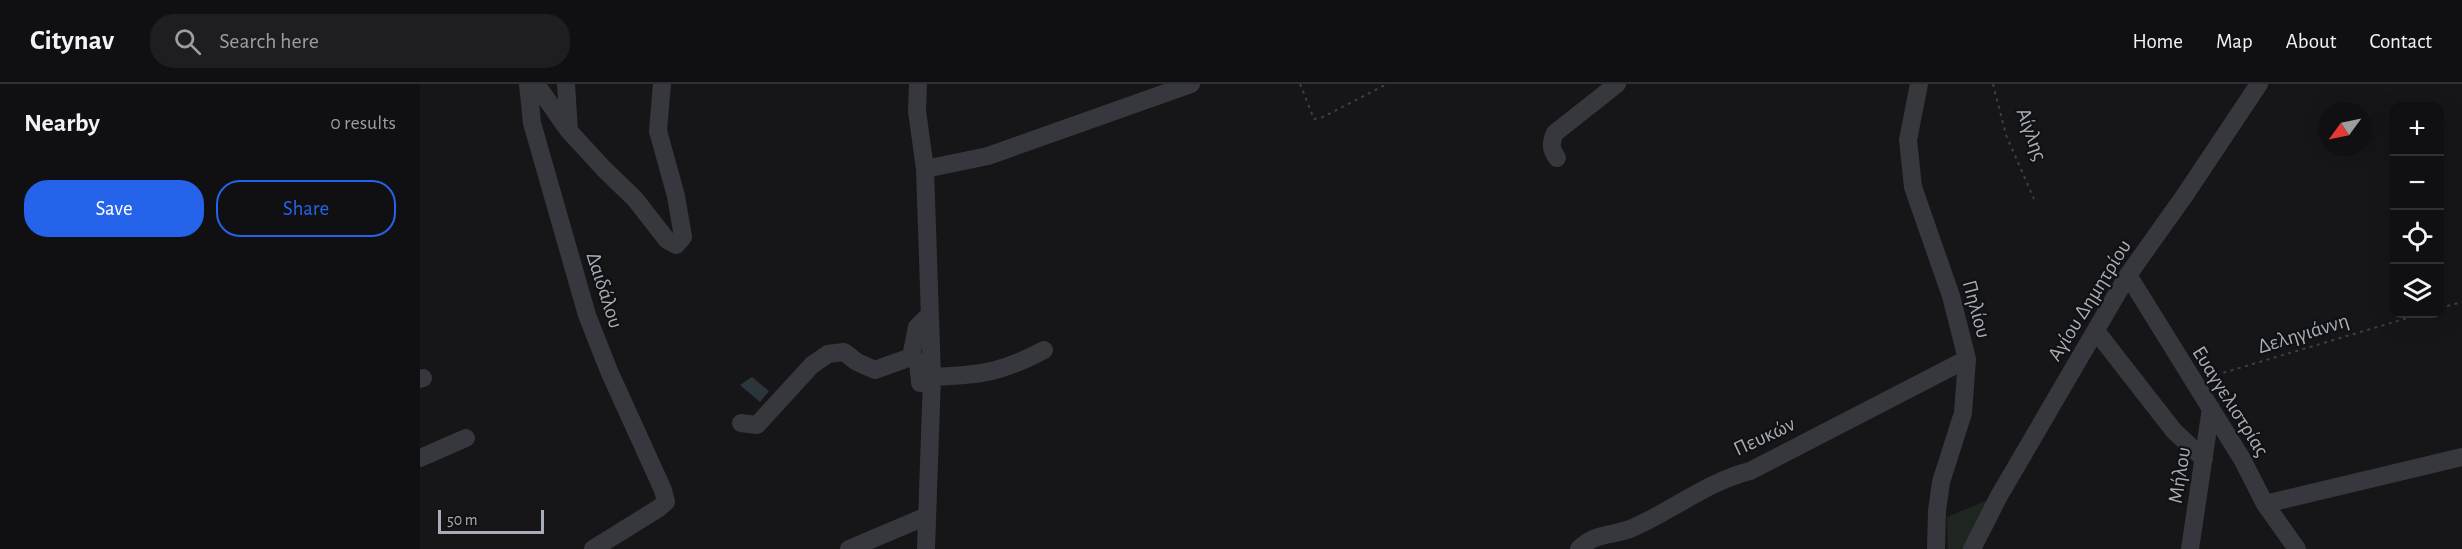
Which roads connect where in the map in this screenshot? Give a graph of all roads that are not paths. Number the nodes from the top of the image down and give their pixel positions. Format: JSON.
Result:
{"nodes":[{"id":1,"x":528,"y":84,"type":"edge"},
{"id":2,"x":536,"y":84,"type":"edge"},
{"id":3,"x":566,"y":84,"type":"edge"},
{"id":4,"x":662,"y":84,"type":"edge"},
{"id":5,"x":918,"y":84,"type":"edge"},
{"id":6,"x":1191,"y":84,"type":"edge"},
{"id":7,"x":1617,"y":84,"type":"edge"},
{"id":8,"x":1919,"y":84,"type":"edge"},
{"id":9,"x":2259,"y":84,"type":"edge"},
{"id":10,"x":569,"y":131,"type":"junction"},
{"id":11,"x":1557,"y":159,"type":"dead end"},
{"id":12,"x":925,"y":169,"type":"junction"},
{"id":13,"x":2128,"y":275,"type":"junction"},
{"id":14,"x":929,"y":315,"type":"junction"},
{"id":15,"x":2096,"y":331,"type":"junction"},
{"id":16,"x":1044,"y":350,"type":"dead end"},
{"id":17,"x":911,"y":357,"type":"junction"},
{"id":18,"x":1967,"y":359,"type":"junction"},
{"id":19,"x":932,"y":377,"type":"junction"},
{"id":20,"x":2211,"y":408,"type":"junction"},
{"id":21,"x":741,"y":423,"type":"dead end"},
{"id":22,"x":930,"y":424,"type":"junction"},
{"id":23,"x":466,"y":438,"type":"dead end"},
{"id":24,"x":2462,"y":457,"type":"edge"},
{"id":25,"x":420,"y":458,"type":"edge"},
{"id":26,"x":2204,"y":459,"type":"junction"},
{"id":27,"x":2265,"y":504,"type":"junction"},
{"id":28,"x":927,"y":516,"type":"junction"},
{"id":29,"x":593,"y":549,"type":"edge"},
{"id":30,"x":849,"y":549,"type":"edge"},
{"id":31,"x":926,"y":549,"type":"edge"},
{"id":32,"x":1579,"y":549,"type":"edge"},
{"id":33,"x":1936,"y":549,"type":"edge"},
{"id":34,"x":1972,"y":549,"type":"edge"},
{"id":35,"x":2190,"y":549,"type":"edge"},
{"id":36,"x":2297,"y":549,"type":"edge"}],
"edges":[{"from":1,"to":29,"type":"street","name":"Δαιδάλου"},
{"from":2,"to":10,"type":"street"},
{"from":3,"to":10,"type":"street"},
{"from":4,"to":10,"type":"street"},
{"from":5,"to":12,"type":"street"},
{"from":6,"to":12,"type":"street"},
{"from":7,"to":11,"type":"street"},
{"from":8,"to":18,"type":"street","name":"Πηλίου"},
{"from":9,"to":13,"type":"street","name":"Αγίου Δημητρίου"},
{"from":12,"to":14,"type":"street"},
{"from":13,"to":15,"type":"street","name":"Αγίου Δημητρίου"},
{"from":13,"to":20,"type":"street","name":"Ευαγγελιστρίας"},
{"from":14,"to":17,"type":"street"},
{"from":14,"to":19,"type":"street"},
{"from":15,"to":26,"type":"street"},
{"from":15,"to":34,"type":"street","name":"Αγίου Δημητρίου"},
{"from":16,"to":19,"type":"street"},
{"from":17,"to":21,"type":"street"},
{"from":17,"to":22,"type":"street"},
{"from":18,"to":32,"type":"street","name":"Πευκών"},
{"from":18,"to":33,"type":"street","name":"Πηλίου"},
{"from":19,"to":22,"type":"street"},
{"from":20,"to":26,"type":"street","name":"Μήλου"},
{"from":20,"to":27,"type":"street","name":"Ευαγγελιστρίας"},
{"from":22,"to":28,"type":"street"},
{"from":23,"to":25,"type":"street"},
{"from":24,"to":27,"type":"street"},
{"from":26,"to":35,"type":"street","name":"Μήλου"},
{"from":27,"to":36,"type":"street","name":"Ευαγγελιστρίας"},
{"from":28,"to":30,"type":"street"},
{"from":28,"to":31,"type":"street"}]}
